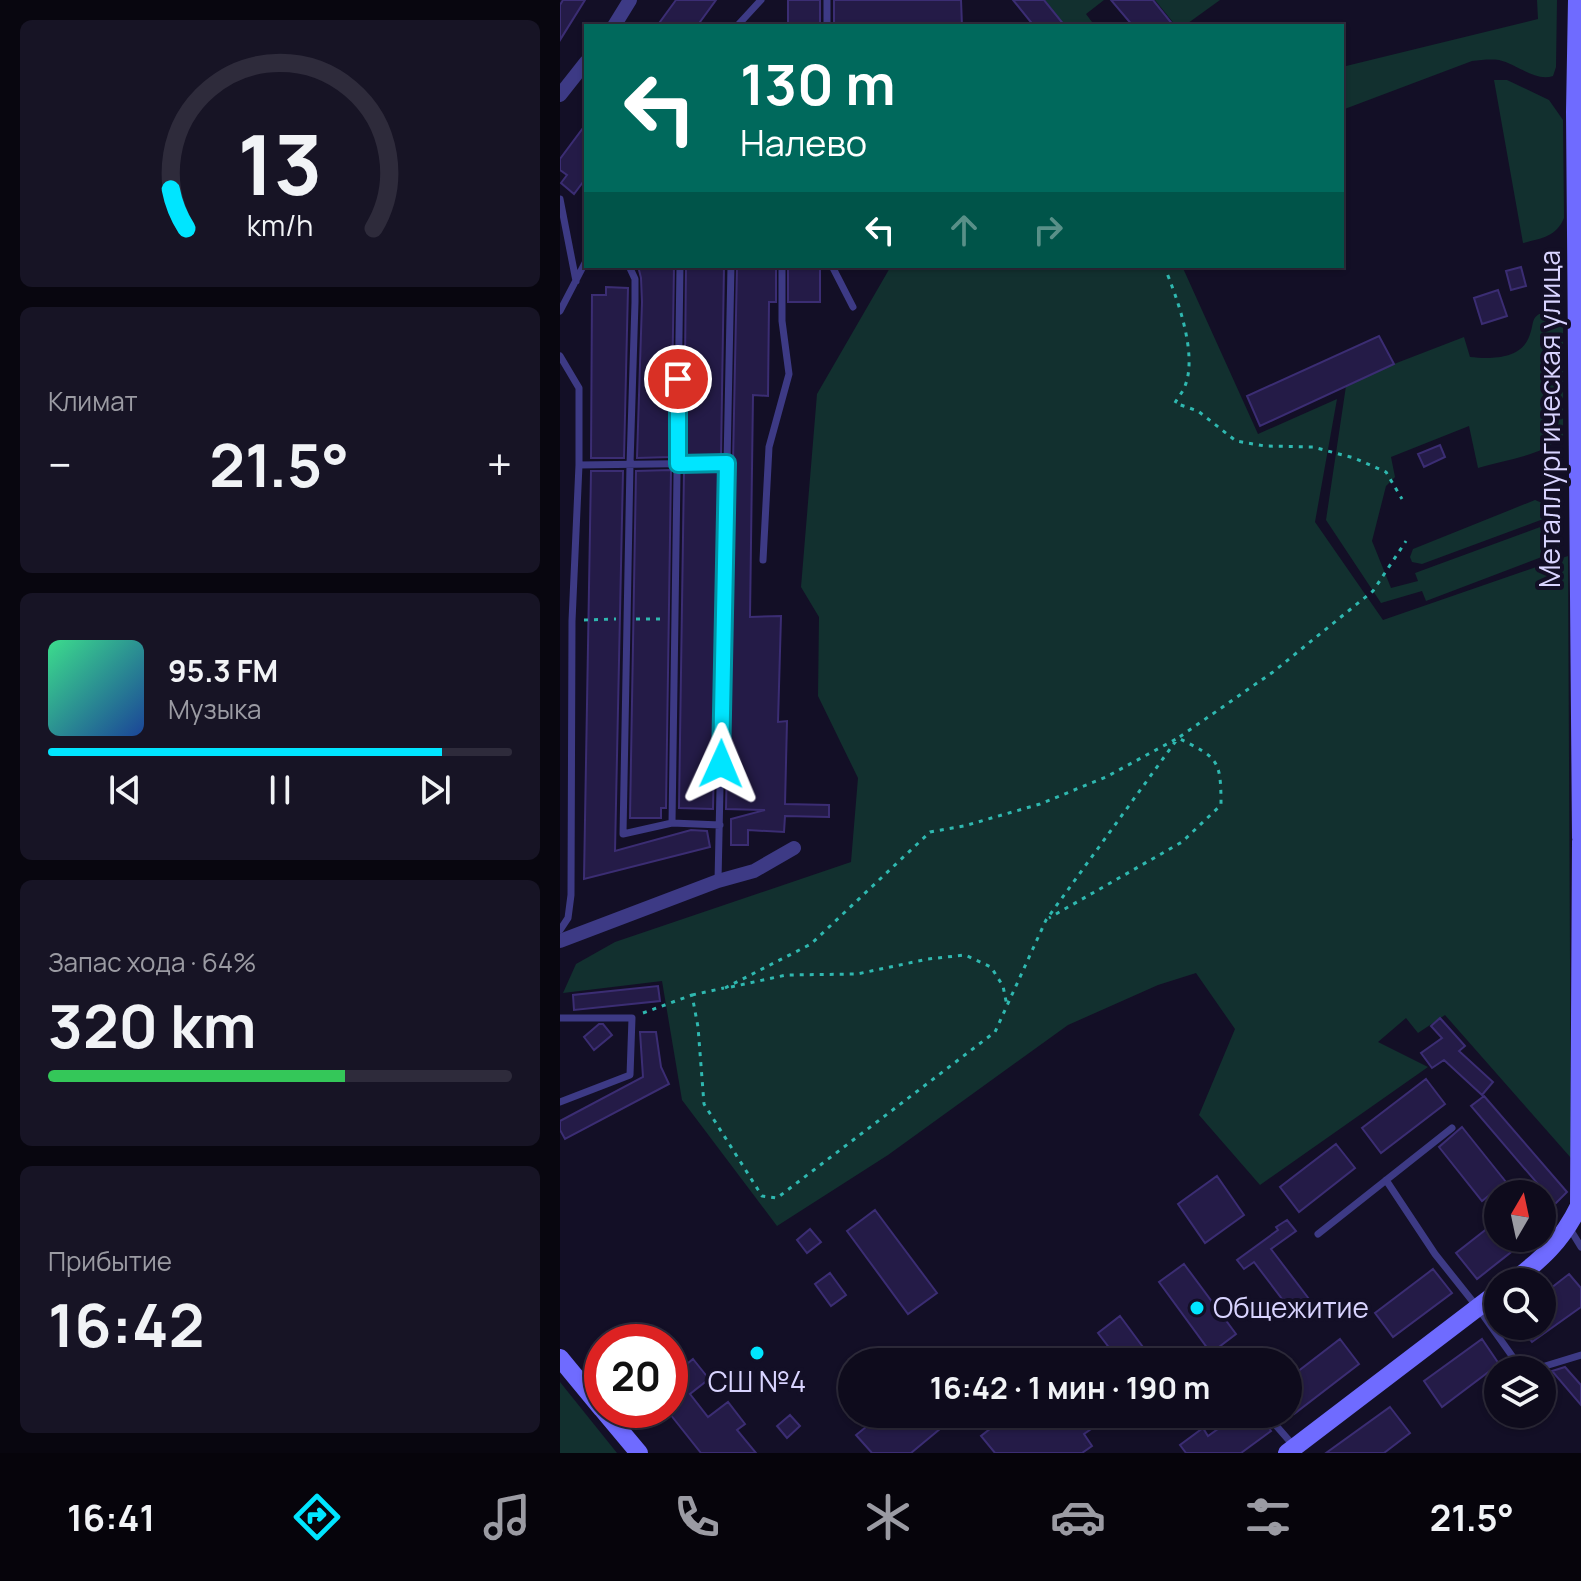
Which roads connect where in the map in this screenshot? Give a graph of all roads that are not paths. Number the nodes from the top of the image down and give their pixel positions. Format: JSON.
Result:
{"nodes":[{"id":1,"x":630,"y":0,"type":"edge"},
{"id":2,"x":761,"y":0,"type":"edge"},
{"id":3,"x":827,"y":0,"type":"edge"},
{"id":4,"x":1577,"y":0,"type":"edge"},
{"id":5,"x":615,"y":24,"type":"edge"},
{"id":6,"x":739,"y":24,"type":"edge"},
{"id":7,"x":827,"y":24,"type":"edge"},
{"id":8,"x":584,"y":65,"type":"edge"},
{"id":9,"x":560,"y":95,"type":"edge"},
{"id":10,"x":560,"y":199,"type":"edge"},
{"id":11,"x":584,"y":265,"type":"edge"},
{"id":12,"x":630,"y":268,"type":"edge"},
{"id":13,"x":680,"y":268,"type":"edge"},
{"id":14,"x":731,"y":268,"type":"edge"},
{"id":15,"x":782,"y":268,"type":"edge"},
{"id":16,"x":833,"y":268,"type":"edge"},
{"id":17,"x":576,"y":281,"type":"junction"},
{"id":18,"x":853,"y":307,"type":"dead end"},
{"id":19,"x":560,"y":311,"type":"edge"},
{"id":20,"x":560,"y":356,"type":"edge"},
{"id":21,"x":727,"y":463,"type":"junction"},
{"id":22,"x":630,"y":464,"type":"junction"},
{"id":23,"x":678,"y":464,"type":"junction"},
{"id":24,"x":579,"y":465,"type":"junction"},
{"id":25,"x":763,"y":560,"type":"dead end"},
{"id":26,"x":672,"y":823,"type":"junction"},
{"id":27,"x":720,"y":825,"type":"junction"},
{"id":28,"x":1581,"y":840,"type":"edge"},
{"id":29,"x":794,"y":848,"type":"dead end"},
{"id":30,"x":718,"y":881,"type":"junction"},
{"id":31,"x":560,"y":930,"type":"edge"},
{"id":32,"x":560,"y":941,"type":"edge"},
{"id":33,"x":560,"y":1018,"type":"edge"},
{"id":34,"x":560,"y":1102,"type":"edge"},
{"id":35,"x":1452,"y":1128,"type":"dead end"},
{"id":36,"x":1386,"y":1180,"type":"junction"},
{"id":37,"x":1580,"y":1205,"type":"edge"},
{"id":38,"x":1568,"y":1227,"type":"junction"},
{"id":39,"x":1318,"y":1234,"type":"dead end"},
{"id":40,"x":1581,"y":1247,"type":"edge"},
{"id":41,"x":1530,"y":1268,"type":"edge"},
{"id":42,"x":1484,"y":1303,"type":"edge"},
{"id":43,"x":1478,"y":1308,"type":"junction"},
{"id":44,"x":1581,"y":1355,"type":"edge"},
{"id":45,"x":1512,"y":1356,"type":"edge"},
{"id":46,"x":560,"y":1358,"type":"edge"},
{"id":47,"x":1556,"y":1363,"type":"edge"},
{"id":48,"x":584,"y":1386,"type":"edge"},
{"id":49,"x":619,"y":1428,"type":"edge"},
{"id":50,"x":1276,"y":1428,"type":"edge"},
{"id":51,"x":1293,"y":1451,"type":"edge"},
{"id":52,"x":639,"y":1453,"type":"edge"}],
"edges":[{"from":1,"to":5,"type":"street"},
{"from":2,"to":6,"type":"lane"},
{"from":3,"to":7,"type":"lane"},
{"from":4,"to":28,"type":"street","name":"Металлургическая улица"},
{"from":8,"to":9,"type":"street"},
{"from":10,"to":17,"type":"lane"},
{"from":11,"to":17,"type":"lane"},
{"from":12,"to":22,"type":"lane"},
{"from":13,"to":23,"type":"lane"},
{"from":14,"to":21,"type":"lane"},
{"from":15,"to":25,"type":"lane"},
{"from":16,"to":18,"type":"lane"},
{"from":17,"to":19,"type":"lane"},
{"from":20,"to":24,"type":"lane"},
{"from":21,"to":23,"type":"lane"},
{"from":21,"to":27,"type":"lane"},
{"from":22,"to":23,"type":"lane"},
{"from":22,"to":24,"type":"lane"},
{"from":22,"to":26,"type":"lane"},
{"from":23,"to":26,"type":"lane"},
{"from":24,"to":31,"type":"lane"},
{"from":26,"to":27,"type":"lane"},
{"from":27,"to":30,"type":"lane"},
{"from":28,"to":37,"type":"street","name":"Металлургическая улица"},
{"from":29,"to":30,"type":"street"},
{"from":30,"to":32,"type":"street"},
{"from":33,"to":34,"type":"lane"},
{"from":35,"to":36,"type":"lane"},
{"from":36,"to":39,"type":"lane"},
{"from":36,"to":43,"type":"lane"},
{"from":37,"to":38,"type":"street","name":"Металлургическая улица"},
{"from":38,"to":40,"type":"lane"},
{"from":38,"to":41,"type":"street","name":"Металлургическая улица"},
{"from":42,"to":43,"type":"street"},
{"from":43,"to":45,"type":"lane"},
{"from":43,"to":51,"type":"street"},
{"from":44,"to":47,"type":"lane"},
{"from":46,"to":48,"type":"street"},
{"from":49,"to":52,"type":"street"},
{"from":50,"to":51,"type":"lane"}]}
